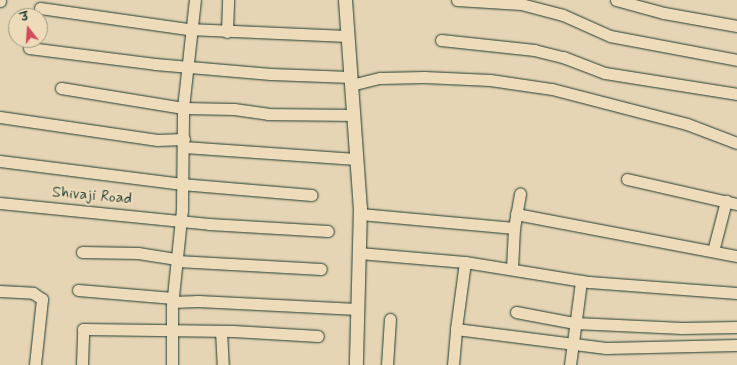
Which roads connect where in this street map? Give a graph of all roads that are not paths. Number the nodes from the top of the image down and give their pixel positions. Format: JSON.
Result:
{"nodes":[{"id":1,"x":195,"y":0,"type":"edge"},
{"id":2,"x":228,"y":0,"type":"edge"},
{"id":3,"x":344,"y":0,"type":"edge"},
{"id":4,"x":457,"y":0,"type":"edge"},
{"id":5,"x":616,"y":0,"type":"edge"},
{"id":6,"x":48,"y":9,"type":"edge"},
{"id":7,"x":737,"y":26,"type":"edge"},
{"id":8,"x":193,"y":30,"type":"junction"},
{"id":9,"x":227,"y":32,"type":"junction"},
{"id":10,"x":347,"y":36,"type":"junction"},
{"id":11,"x":441,"y":40,"type":"dead end"},
{"id":12,"x":29,"y":48,"type":"dead end"},
{"id":13,"x":737,"y":60,"type":"edge"},
{"id":14,"x":186,"y":65,"type":"junction"},
{"id":15,"x":350,"y":81,"type":"junction"},
{"id":16,"x":61,"y":88,"type":"dead end"},
{"id":17,"x":737,"y":94,"type":"edge"},
{"id":18,"x":183,"y":108,"type":"junction"},
{"id":19,"x":353,"y":115,"type":"junction"},
{"id":20,"x":0,"y":117,"type":"edge"},
{"id":21,"x":184,"y":143,"type":"junction"},
{"id":22,"x":737,"y":143,"type":"edge"},
{"id":23,"x":356,"y":159,"type":"junction"},
{"id":24,"x":0,"y":161,"type":"edge"},
{"id":25,"x":627,"y":179,"type":"dead end"},
{"id":26,"x":181,"y":184,"type":"junction"},
{"id":27,"x":520,"y":194,"type":"dead end"},
{"id":28,"x":312,"y":195,"type":"dead end"},
{"id":29,"x":726,"y":201,"type":"junction"},
{"id":30,"x":0,"y":203,"type":"edge"},
{"id":31,"x":737,"y":204,"type":"edge"},
{"id":32,"x":360,"y":214,"type":"junction"},
{"id":33,"x":516,"y":214,"type":"junction"},
{"id":34,"x":180,"y":222,"type":"junction"},
{"id":35,"x":514,"y":228,"type":"junction"},
{"id":36,"x":328,"y":231,"type":"dead end"},
{"id":37,"x":713,"y":251,"type":"junction"},
{"id":38,"x":82,"y":252,"type":"dead end"},
{"id":39,"x":359,"y":254,"type":"junction"},
{"id":40,"x":737,"y":256,"type":"edge"},
{"id":41,"x":177,"y":260,"type":"junction"},
{"id":42,"x":465,"y":262,"type":"junction"},
{"id":43,"x":512,"y":268,"type":"junction"},
{"id":44,"x":321,"y":269,"type":"dead end"},
{"id":45,"x":581,"y":281,"type":"junction"},
{"id":46,"x":78,"y":290,"type":"dead end"},
{"id":47,"x":0,"y":291,"type":"edge"},
{"id":48,"x":737,"y":293,"type":"edge"},
{"id":49,"x":173,"y":300,"type":"junction"},
{"id":50,"x":357,"y":309,"type":"junction"},
{"id":51,"x":516,"y":312,"type":"dead end"},
{"id":52,"x":390,"y":319,"type":"dead end"},
{"id":53,"x":576,"y":323,"type":"junction"},
{"id":54,"x":737,"y":327,"type":"edge"},
{"id":55,"x":456,"y":329,"type":"junction"},
{"id":56,"x":172,"y":331,"type":"junction"},
{"id":57,"x":221,"y":331,"type":"junction"},
{"id":58,"x":318,"y":336,"type":"dead end"},
{"id":59,"x":573,"y":344,"type":"junction"},
{"id":60,"x":737,"y":345,"type":"edge"},
{"id":61,"x":35,"y":365,"type":"edge"},
{"id":62,"x":82,"y":365,"type":"edge"},
{"id":63,"x":172,"y":365,"type":"edge"},
{"id":64,"x":223,"y":365,"type":"edge"},
{"id":65,"x":356,"y":365,"type":"edge"},
{"id":66,"x":387,"y":365,"type":"edge"},
{"id":67,"x":453,"y":365,"type":"edge"},
{"id":68,"x":570,"y":365,"type":"edge"}],
"edges":[{"from":1,"to":8,"type":"street"},
{"from":2,"to":9,"type":"street"},
{"from":3,"to":10,"type":"street"},
{"from":4,"to":13,"type":"street"},
{"from":5,"to":7,"type":"street"},
{"from":6,"to":8,"type":"street"},
{"from":8,"to":9,"type":"street"},
{"from":8,"to":14,"type":"street"},
{"from":9,"to":10,"type":"street"},
{"from":10,"to":15,"type":"street"},
{"from":11,"to":17,"type":"street"},
{"from":12,"to":14,"type":"street"},
{"from":14,"to":15,"type":"street"},
{"from":14,"to":18,"type":"street"},
{"from":15,"to":19,"type":"street"},
{"from":15,"to":22,"type":"street"},
{"from":16,"to":18,"type":"street"},
{"from":18,"to":19,"type":"street"},
{"from":18,"to":21,"type":"street"},
{"from":19,"to":23,"type":"street"},
{"from":20,"to":21,"type":"street"},
{"from":21,"to":23,"type":"street"},
{"from":21,"to":26,"type":"street"},
{"from":23,"to":32,"type":"street"},
{"from":24,"to":26,"type":"street"},
{"from":25,"to":29,"type":"street"},
{"from":26,"to":28,"type":"street"},
{"from":26,"to":34,"type":"street"},
{"from":27,"to":33,"type":"street"},
{"from":29,"to":31,"type":"street"},
{"from":29,"to":37,"type":"street"},
{"from":30,"to":34,"type":"street","name":"Shivaji Road"},
{"from":32,"to":35,"type":"street"},
{"from":32,"to":39,"type":"street"},
{"from":33,"to":35,"type":"street"},
{"from":33,"to":37,"type":"street"},
{"from":34,"to":36,"type":"street","name":"Shivaji Road"},
{"from":34,"to":41,"type":"street"},
{"from":35,"to":43,"type":"street"},
{"from":37,"to":40,"type":"street"},
{"from":38,"to":41,"type":"street"},
{"from":39,"to":42,"type":"street"},
{"from":39,"to":50,"type":"street"},
{"from":41,"to":44,"type":"street"},
{"from":41,"to":49,"type":"street"},
{"from":42,"to":43,"type":"street"},
{"from":42,"to":55,"type":"street"},
{"from":43,"to":45,"type":"street"},
{"from":45,"to":48,"type":"street"},
{"from":45,"to":53,"type":"street"},
{"from":46,"to":49,"type":"street"},
{"from":47,"to":61,"type":"street"},
{"from":49,"to":50,"type":"street"},
{"from":49,"to":56,"type":"street"},
{"from":50,"to":65,"type":"street"},
{"from":51,"to":53,"type":"street"},
{"from":52,"to":66,"type":"street"},
{"from":53,"to":54,"type":"street"},
{"from":53,"to":59,"type":"street"},
{"from":55,"to":59,"type":"street"},
{"from":55,"to":67,"type":"street"},
{"from":56,"to":57,"type":"street"},
{"from":56,"to":62,"type":"street"},
{"from":56,"to":63,"type":"street"},
{"from":57,"to":58,"type":"street"},
{"from":57,"to":64,"type":"street"},
{"from":59,"to":60,"type":"street"},
{"from":59,"to":68,"type":"street"}]}
